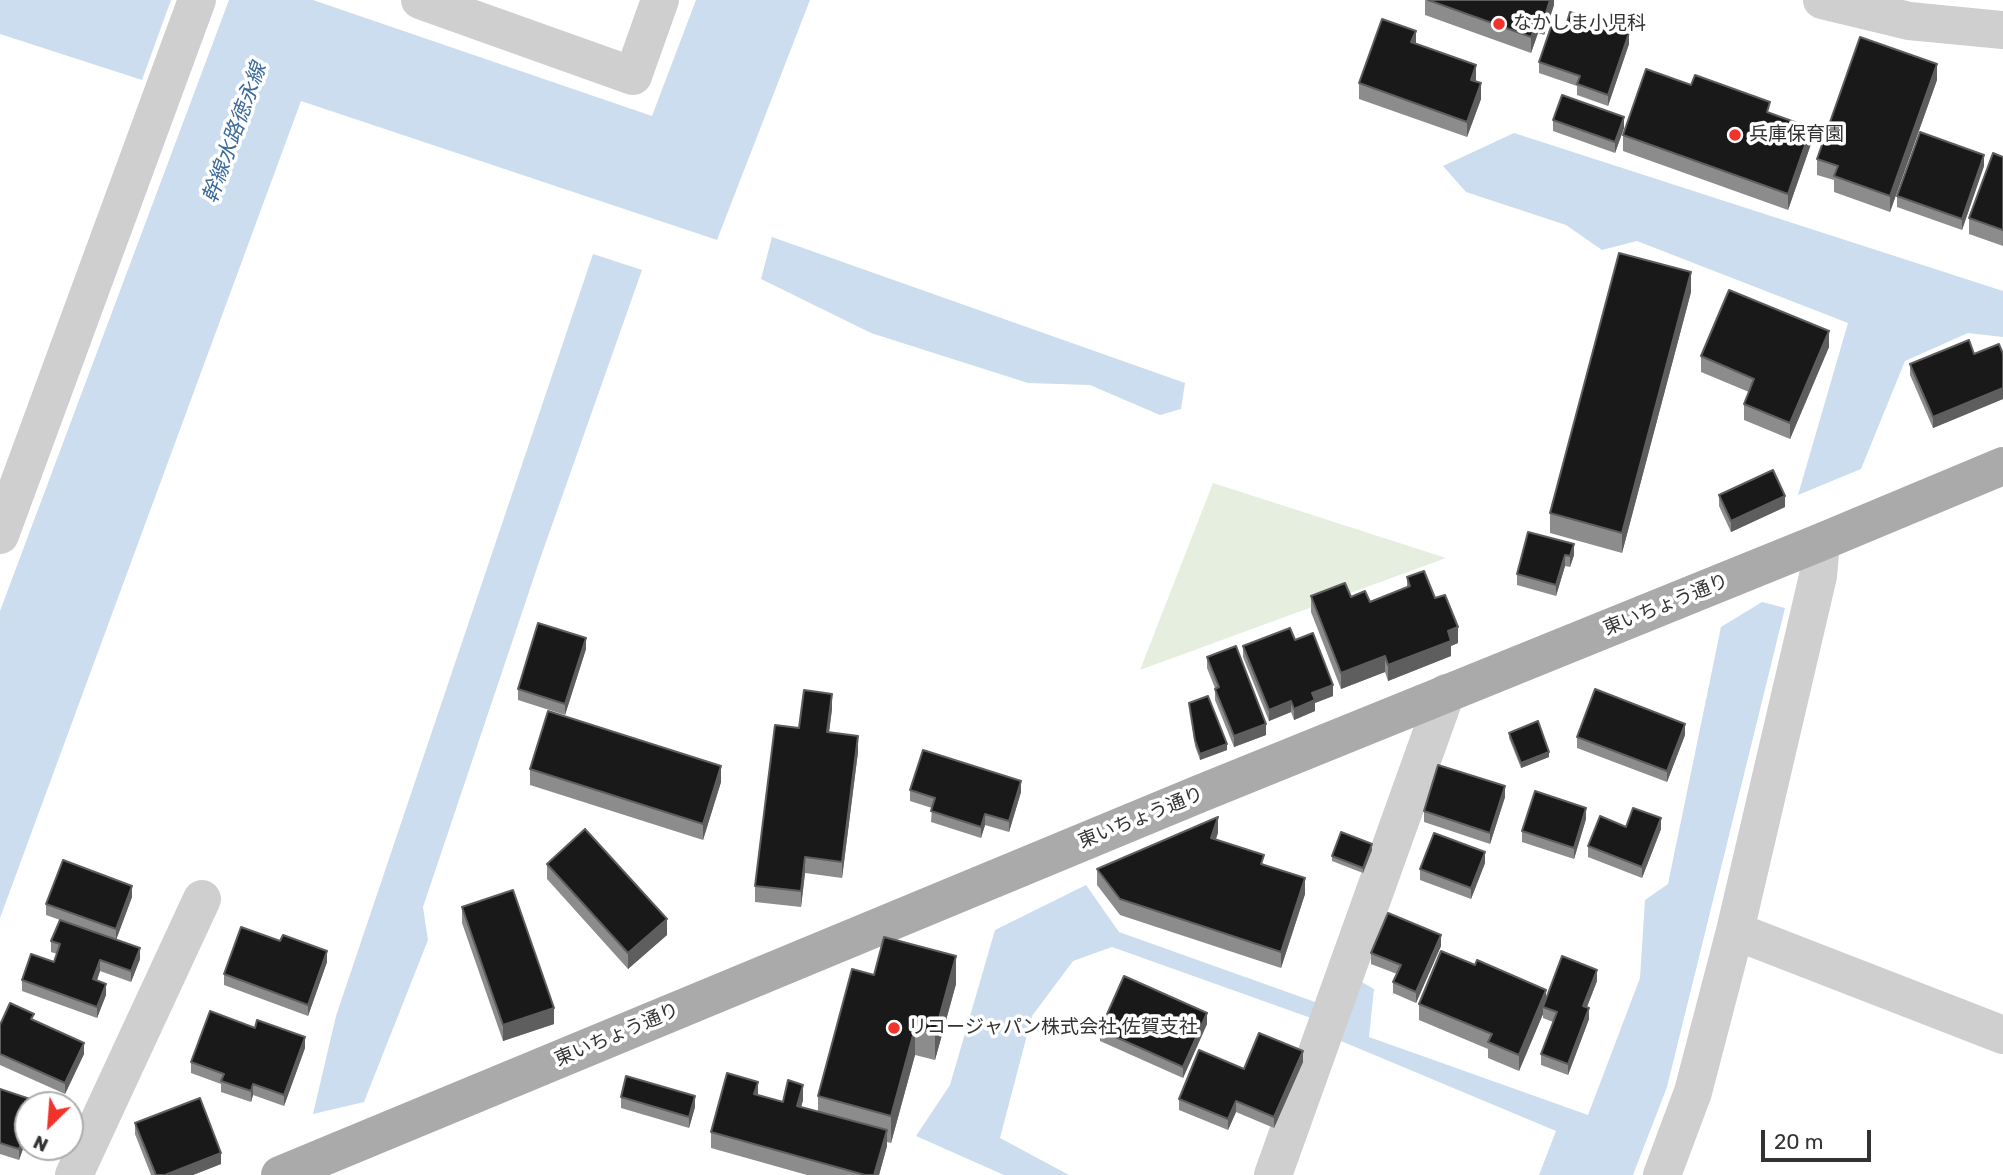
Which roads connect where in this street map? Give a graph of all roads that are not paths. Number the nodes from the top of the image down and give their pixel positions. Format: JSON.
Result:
{"nodes":[{"id":1,"x":197,"y":0,"type":"edge"},
{"id":2,"x":420,"y":0,"type":"edge"},
{"id":3,"x":660,"y":0,"type":"edge"},
{"id":4,"x":1822,"y":0,"type":"edge"},
{"id":5,"x":2003,"y":30,"type":"edge"},
{"id":6,"x":2003,"y":466,"type":"edge"},
{"id":7,"x":0,"y":535,"type":"edge"},
{"id":8,"x":1821,"y":542,"type":"junction"},
{"id":9,"x":1446,"y":693,"type":"junction"},
{"id":10,"x":202,"y":899,"type":"dead end"},
{"id":11,"x":1735,"y":931,"type":"junction"},
{"id":12,"x":2003,"y":1035,"type":"edge"},
{"id":13,"x":74,"y":1175,"type":"edge"},
{"id":14,"x":280,"y":1175,"type":"edge"},
{"id":15,"x":1273,"y":1175,"type":"edge"},
{"id":16,"x":1662,"y":1175,"type":"edge"}],
"edges":[{"from":1,"to":7,"type":"street"},
{"from":2,"to":3,"type":"street"},
{"from":4,"to":5,"type":"street"},
{"from":6,"to":8,"type":"main road","name":"東いちょう通り"},
{"from":8,"to":9,"type":"main road","name":"東いちょう通り"},
{"from":8,"to":11,"type":"street"},
{"from":9,"to":14,"type":"main road","name":"東いちょう通り"},
{"from":9,"to":15,"type":"street"},
{"from":10,"to":13,"type":"street"},
{"from":11,"to":12,"type":"street"},
{"from":11,"to":16,"type":"street"}]}
